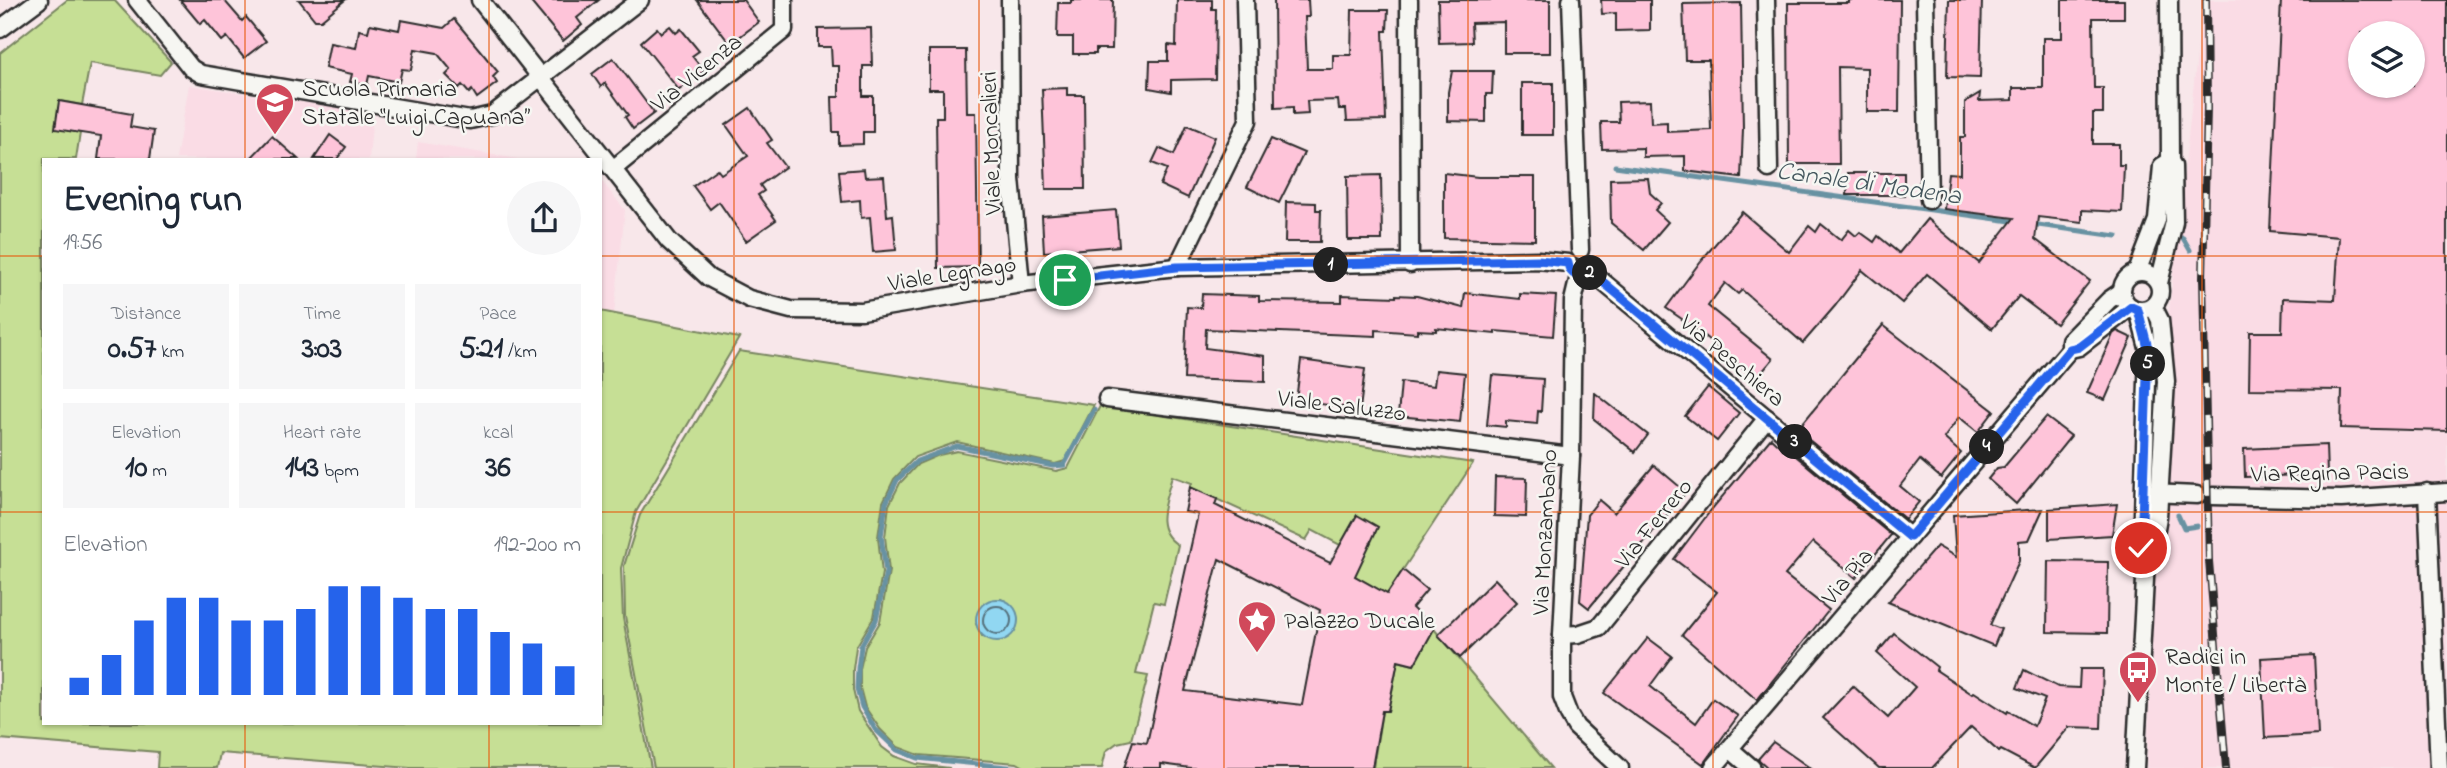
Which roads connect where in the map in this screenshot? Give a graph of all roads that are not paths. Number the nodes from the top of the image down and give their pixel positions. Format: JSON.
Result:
{"nodes":[{"id":1,"x":39,"y":0,"type":"edge"},
{"id":2,"x":137,"y":0,"type":"edge"},
{"id":3,"x":480,"y":0,"type":"edge"},
{"id":4,"x":639,"y":0,"type":"edge"},
{"id":5,"x":784,"y":0,"type":"edge"},
{"id":6,"x":1010,"y":0,"type":"edge"},
{"id":7,"x":1245,"y":0,"type":"edge"},
{"id":8,"x":1409,"y":0,"type":"edge"},
{"id":9,"x":1572,"y":0,"type":"edge"},
{"id":10,"x":1766,"y":0,"type":"edge"},
{"id":11,"x":1925,"y":0,"type":"edge"},
{"id":12,"x":2169,"y":0,"type":"edge"},
{"id":13,"x":0,"y":29,"type":"edge"},
{"id":14,"x":542,"y":77,"type":"junction"},
{"id":15,"x":2170,"y":161,"type":"junction"},
{"id":16,"x":613,"y":169,"type":"junction"},
{"id":17,"x":1769,"y":169,"type":"dead end"},
{"id":18,"x":1929,"y":200,"type":"dead end"},
{"id":19,"x":1580,"y":250,"type":"junction"},
{"id":20,"x":1568,"y":263,"type":"junction"},
{"id":21,"x":1410,"y":264,"type":"junction"},
{"id":22,"x":1177,"y":267,"type":"junction"},
{"id":23,"x":2137,"y":272,"type":"junction"},
{"id":24,"x":1585,"y":274,"type":"junction"},
{"id":25,"x":2159,"y":282,"type":"junction"},
{"id":26,"x":1021,"y":284,"type":"junction"},
{"id":27,"x":2122,"y":291,"type":"junction"},
{"id":28,"x":2141,"y":308,"type":"junction"},
{"id":29,"x":2070,"y":349,"type":"junction"},
{"id":30,"x":1107,"y":399,"type":"dead end"},
{"id":31,"x":1767,"y":418,"type":"junction"},
{"id":32,"x":1571,"y":456,"type":"junction"},
{"id":33,"x":2427,"y":492,"type":"junction"},
{"id":34,"x":2447,"y":492,"type":"edge"},
{"id":35,"x":2152,"y":493,"type":"junction"},
{"id":36,"x":1910,"y":537,"type":"junction"},
{"id":37,"x":1562,"y":635,"type":"junction"},
{"id":38,"x":2441,"y":716,"type":"edge"},
{"id":39,"x":1730,"y":749,"type":"junction"},
{"id":40,"x":1620,"y":768,"type":"edge"},
{"id":41,"x":1713,"y":768,"type":"edge"},
{"id":42,"x":1752,"y":768,"type":"edge"},
{"id":43,"x":2135,"y":768,"type":"edge"},
{"id":44,"x":2439,"y":768,"type":"edge"}],
"edges":[{"from":1,"to":13,"type":"street"},
{"from":2,"to":14,"type":"street"},
{"from":3,"to":14,"type":"street","name":"Viale Legnago"},
{"from":4,"to":14,"type":"street"},
{"from":5,"to":16,"type":"street","name":"Via Vicenza"},
{"from":6,"to":26,"type":"street","name":"Viale Moncalieri"},
{"from":7,"to":22,"type":"street"},
{"from":8,"to":21,"type":"street"},
{"from":9,"to":19,"type":"street","name":"Via Peschiera"},
{"from":10,"to":17,"type":"street"},
{"from":11,"to":18,"type":"street"},
{"from":12,"to":15,"type":"street"},
{"from":14,"to":16,"type":"street","name":"Viale Legnago"},
{"from":15,"to":23,"type":"street"},
{"from":15,"to":25,"type":"street"},
{"from":16,"to":26,"type":"street","name":"Viale Legnago"},
{"from":19,"to":20,"type":"street"},
{"from":19,"to":24,"type":"street","name":"Via Peschiera"},
{"from":20,"to":21,"type":"street","name":"Viale Legnago"},
{"from":20,"to":24,"type":"street","name":"Via Peschiera"},
{"from":21,"to":22,"type":"street","name":"Viale Legnago"},
{"from":22,"to":26,"type":"street","name":"Viale Legnago"},
{"from":23,"to":25,"type":"street"},
{"from":23,"to":27,"type":"street"},
{"from":24,"to":31,"type":"street","name":"Via Peschiera"},
{"from":24,"to":32,"type":"street","name":"Via Monzambano"},
{"from":25,"to":28,"type":"street"},
{"from":27,"to":28,"type":"street"},
{"from":27,"to":29,"type":"street","name":"Via Pia"},
{"from":28,"to":29,"type":"street","name":"Via Pia"},
{"from":28,"to":35,"type":"street"},
{"from":29,"to":36,"type":"street","name":"Via Pia"},
{"from":30,"to":32,"type":"street","name":"Viale Saluzzo"},
{"from":31,"to":36,"type":"street","name":"Via Peschiera"},
{"from":31,"to":37,"type":"street","name":"Via Ferrero"},
{"from":32,"to":37,"type":"street","name":"Via Monzambano"},
{"from":33,"to":34,"type":"street","name":"Via Regina Pacis"},
{"from":33,"to":35,"type":"street","name":"Via Regina Pacis"},
{"from":33,"to":38,"type":"street"},
{"from":35,"to":43,"type":"street"},
{"from":36,"to":39,"type":"street","name":"Via Pia"},
{"from":37,"to":40,"type":"street","name":"Via Monzambano"},
{"from":38,"to":44,"type":"street"},
{"from":39,"to":41,"type":"street","name":"Via Pia"},
{"from":39,"to":42,"type":"street"}]}
